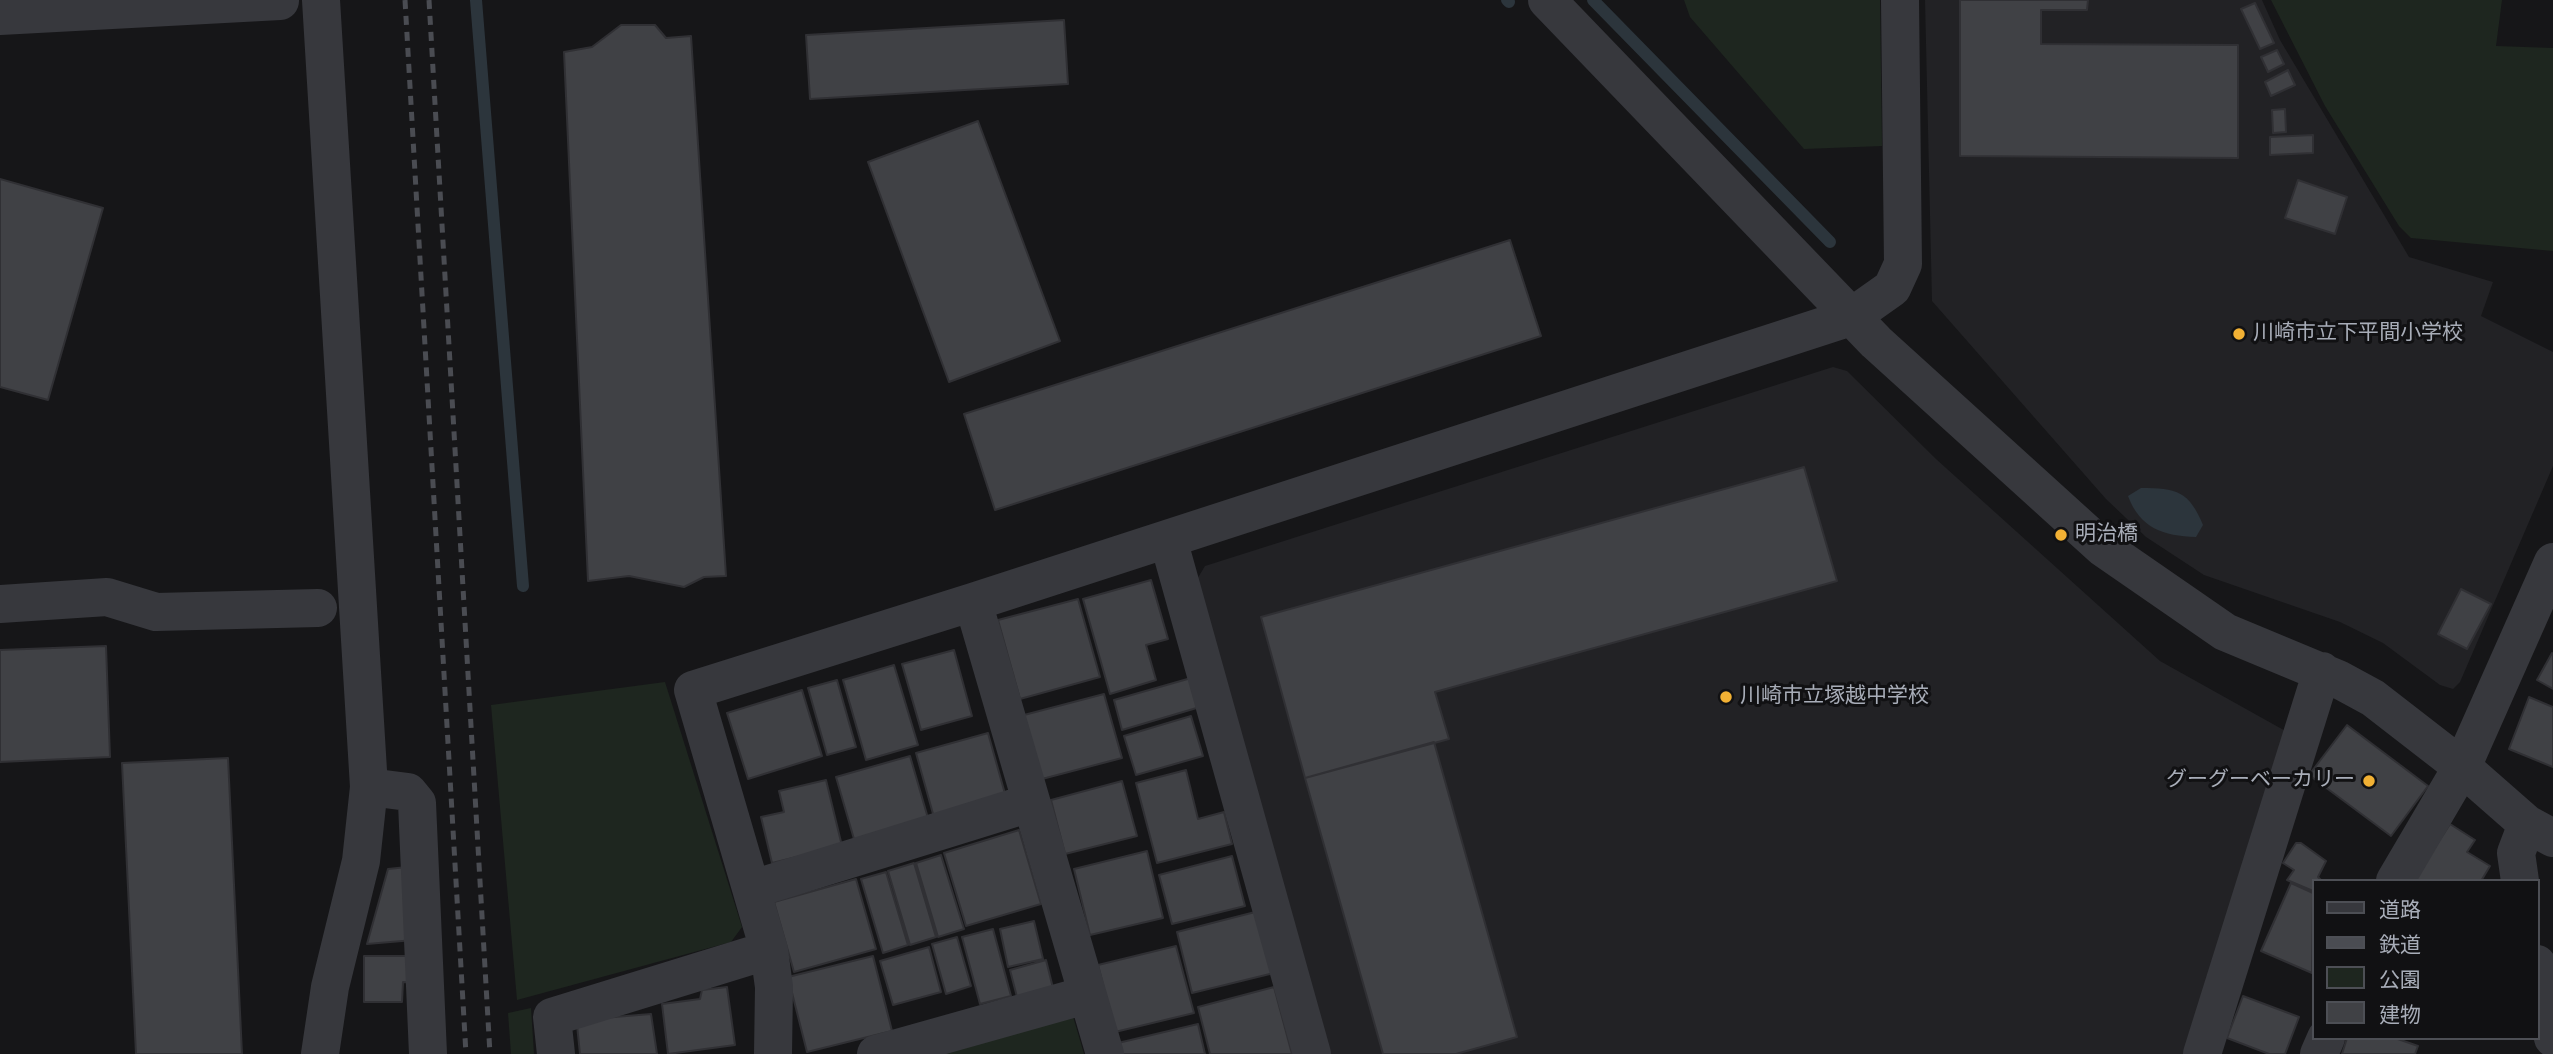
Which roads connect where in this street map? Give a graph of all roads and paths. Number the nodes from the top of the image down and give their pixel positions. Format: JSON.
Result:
{"nodes":[{"id":1,"x":321,"y":0,"type":"edge"},
{"id":2,"x":1547,"y":0,"type":"edge"},
{"id":3,"x":1900,"y":0,"type":"edge"},
{"id":4,"x":280,"y":1,"type":"edge"},
{"id":5,"x":0,"y":16,"type":"edge"},
{"id":6,"x":1851,"y":317,"type":"junction"},
{"id":7,"x":1168,"y":539,"type":"junction"},
{"id":8,"x":2553,"y":562,"type":"edge"},
{"id":9,"x":973,"y":602,"type":"junction"},
{"id":10,"x":0,"y":604,"type":"edge"},
{"id":11,"x":318,"y":608,"type":"dead end"},
{"id":12,"x":2322,"y":671,"type":"junction"},
{"id":13,"x":2462,"y":767,"type":"junction"},
{"id":14,"x":369,"y":786,"type":"junction"},
{"id":15,"x":1030,"y":803,"type":"junction"},
{"id":16,"x":2540,"y":831,"type":"edge"},
{"id":17,"x":2396,"y":879,"type":"edge"},
{"id":18,"x":2520,"y":879,"type":"edge"},
{"id":19,"x":753,"y":889,"type":"junction"},
{"id":20,"x":769,"y":950,"type":"junction"},
{"id":21,"x":2539,"y":973,"type":"edge"},
{"id":22,"x":1086,"y":995,"type":"junction"},
{"id":23,"x":2553,"y":1038,"type":"edge"},
{"id":24,"x":320,"y":1054,"type":"edge"},
{"id":25,"x":428,"y":1054,"type":"edge"},
{"id":26,"x":556,"y":1054,"type":"edge"},
{"id":27,"x":773,"y":1054,"type":"edge"},
{"id":28,"x":879,"y":1054,"type":"edge"},
{"id":29,"x":1105,"y":1054,"type":"edge"},
{"id":30,"x":1312,"y":1054,"type":"edge"},
{"id":31,"x":2202,"y":1054,"type":"edge"}],
"edges":[{"from":1,"to":14,"type":"street"},
{"from":2,"to":6,"type":"street"},
{"from":3,"to":6,"type":"street"},
{"from":4,"to":5,"type":"street"},
{"from":6,"to":7,"type":"street"},
{"from":6,"to":12,"type":"street"},
{"from":7,"to":9,"type":"street"},
{"from":7,"to":30,"type":"street"},
{"from":8,"to":13,"type":"street"},
{"from":9,"to":15,"type":"street"},
{"from":9,"to":19,"type":"street"},
{"from":10,"to":11,"type":"street"},
{"from":12,"to":13,"type":"street"},
{"from":12,"to":31,"type":"street"},
{"from":13,"to":16,"type":"street"},
{"from":13,"to":17,"type":"street"},
{"from":14,"to":24,"type":"street"},
{"from":14,"to":25,"type":"street"},
{"from":15,"to":19,"type":"street"},
{"from":15,"to":22,"type":"street"},
{"from":16,"to":18,"type":"street"},
{"from":19,"to":20,"type":"street"},
{"from":20,"to":26,"type":"street"},
{"from":20,"to":27,"type":"street"},
{"from":21,"to":23,"type":"street"},
{"from":22,"to":28,"type":"street"},
{"from":22,"to":29,"type":"street"}]}
